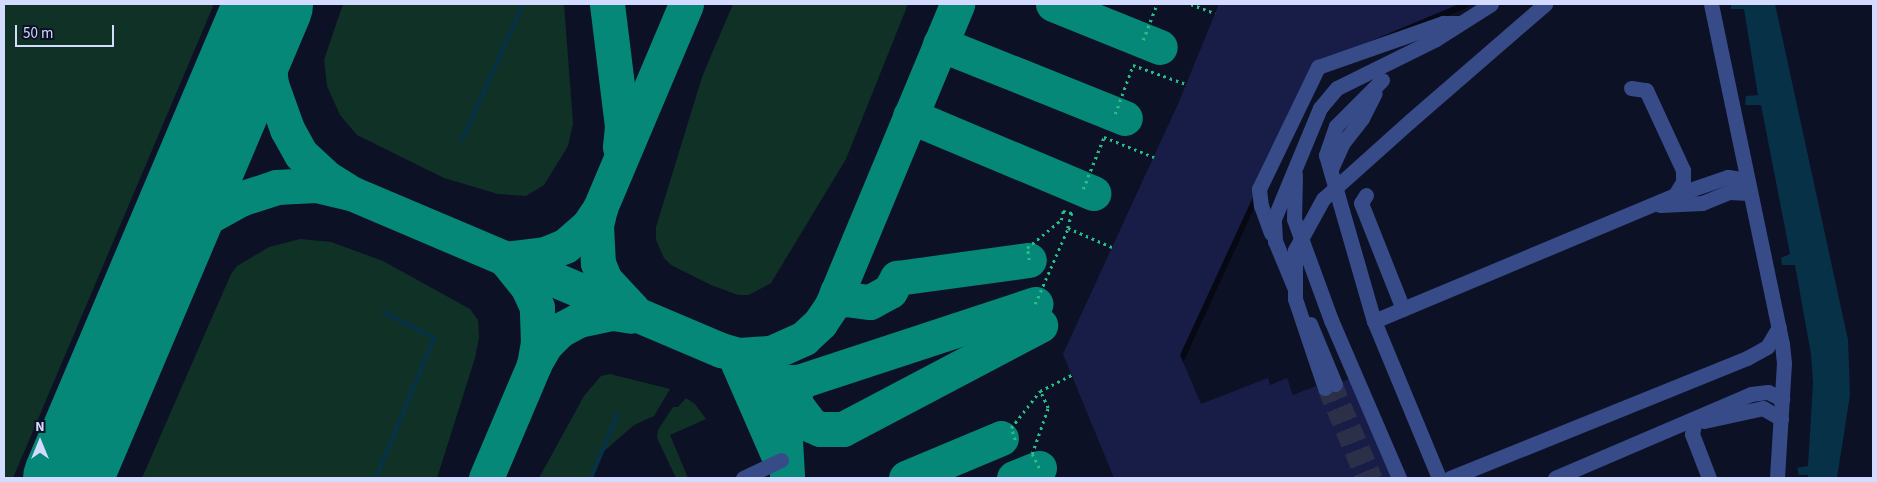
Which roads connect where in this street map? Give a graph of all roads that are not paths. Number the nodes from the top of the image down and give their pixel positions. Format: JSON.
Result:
{"nodes":[{"id":1,"x":1489,"y":4,"type":"edge"},
{"id":2,"x":1545,"y":4,"type":"edge"},
{"id":3,"x":1703,"y":4,"type":"edge"},
{"id":4,"x":1712,"y":11,"type":"edge"},
{"id":5,"x":1461,"y":23,"type":"junction"},
{"id":6,"x":1397,"y":60,"type":"junction"},
{"id":7,"x":1631,"y":88,"type":"dead end"},
{"id":8,"x":1295,"y":169,"type":"junction"},
{"id":9,"x":1748,"y":187,"type":"junction"},
{"id":10,"x":1366,"y":195,"type":"dead end"},
{"id":11,"x":1675,"y":195,"type":"junction"},
{"id":12,"x":1651,"y":206,"type":"junction"},
{"id":13,"x":1275,"y":241,"type":"junction"},
{"id":14,"x":1403,"y":309,"type":"junction"},
{"id":15,"x":1374,"y":321,"type":"junction"},
{"id":16,"x":1778,"y":327,"type":"junction"},
{"id":17,"x":1782,"y":399,"type":"junction"},
{"id":18,"x":1695,"y":420,"type":"junction"},
{"id":19,"x":1781,"y":420,"type":"junction"},
{"id":20,"x":781,"y":460,"type":"dead end"},
{"id":21,"x":1483,"y":473,"type":"edge"},
{"id":22,"x":743,"y":478,"type":"edge"},
{"id":23,"x":1399,"y":478,"type":"edge"},
{"id":24,"x":1439,"y":478,"type":"edge"},
{"id":25,"x":1450,"y":478,"type":"edge"},
{"id":26,"x":1555,"y":478,"type":"edge"},
{"id":27,"x":1709,"y":478,"type":"edge"},
{"id":28,"x":1777,"y":478,"type":"edge"}],
"edges":[{"from":1,"to":5,"type":"street"},
{"from":2,"to":13,"type":"street","bridge":true},
{"from":3,"to":4,"type":"street"},
{"from":4,"to":9,"type":"street"},
{"from":5,"to":6,"type":"street"},
{"from":5,"to":13,"type":"street"},
{"from":6,"to":8,"type":"street"},
{"from":6,"to":15,"type":"street"},
{"from":7,"to":11,"type":"street"},
{"from":8,"to":13,"type":"street"},
{"from":8,"to":23,"type":"street"},
{"from":9,"to":11,"type":"street"},
{"from":9,"to":12,"type":"street"},
{"from":9,"to":16,"type":"street"},
{"from":10,"to":14,"type":"street"},
{"from":11,"to":12,"type":"street"},
{"from":12,"to":14,"type":"street"},
{"from":14,"to":15,"type":"street"},
{"from":15,"to":24,"type":"street"},
{"from":16,"to":17,"type":"street"},
{"from":16,"to":21,"type":"street"},
{"from":17,"to":18,"type":"street"},
{"from":17,"to":19,"type":"street"},
{"from":18,"to":19,"type":"street"},
{"from":18,"to":26,"type":"street"},
{"from":18,"to":27,"type":"street"},
{"from":19,"to":28,"type":"street"},
{"from":20,"to":22,"type":"street"},
{"from":21,"to":25,"type":"street"}]}
